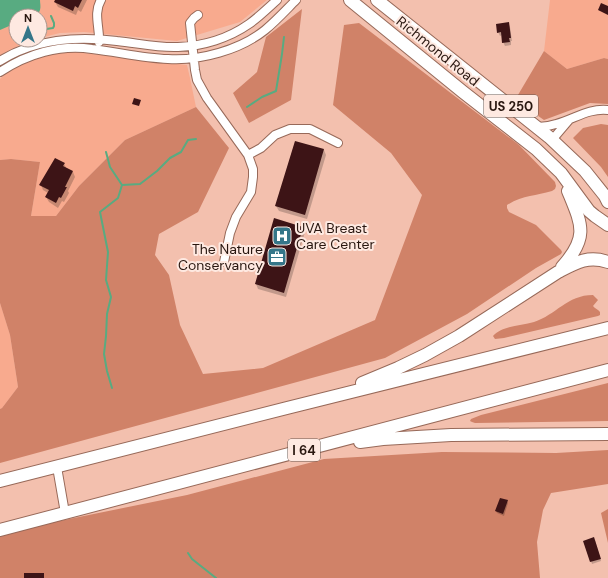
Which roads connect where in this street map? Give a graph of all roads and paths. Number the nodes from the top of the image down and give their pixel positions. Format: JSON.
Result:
{"nodes":[{"id":1,"x":100,"y":0,"type":"edge"},
{"id":2,"x":277,"y":0,"type":"edge"},
{"id":3,"x":296,"y":0,"type":"edge"},
{"id":4,"x":350,"y":0,"type":"edge"},
{"id":5,"x":377,"y":0,"type":"edge"},
{"id":6,"x":198,"y":15,"type":"dead end"},
{"id":7,"x":99,"y":39,"type":"junction"},
{"id":8,"x":192,"y":46,"type":"junction"},
{"id":9,"x":99,"y":50,"type":"junction"},
{"id":10,"x":194,"y":58,"type":"junction"},
{"id":11,"x":0,"y":61,"type":"edge"},
{"id":12,"x":0,"y":72,"type":"edge"},
{"id":13,"x":608,"y":110,"type":"edge"},
{"id":14,"x":569,"y":120,"type":"junction"},
{"id":15,"x":538,"y":127,"type":"junction"},
{"id":16,"x":520,"y":135,"type":"junction"},
{"id":17,"x":552,"y":140,"type":"junction"},
{"id":18,"x":338,"y":143,"type":"dead end"},
{"id":19,"x":248,"y":155,"type":"junction"},
{"id":20,"x":561,"y":173,"type":"junction"},
{"id":21,"x":607,"y":199,"type":"edge"},
{"id":22,"x":608,"y":225,"type":"edge"},
{"id":23,"x":224,"y":262,"type":"dead end"},
{"id":24,"x":608,"y":262,"type":"edge"},
{"id":25,"x":558,"y":272,"type":"junction"},
{"id":26,"x":608,"y":328,"type":"edge"},
{"id":27,"x":608,"y":370,"type":"edge"},
{"id":28,"x":287,"y":408,"type":"junction"},
{"id":29,"x":608,"y":434,"type":"edge"},
{"id":30,"x":251,"y":464,"type":"junction"},
{"id":31,"x":57,"y":467,"type":"junction"},
{"id":32,"x":0,"y":481,"type":"edge"},
{"id":33,"x":65,"y":512,"type":"junction"},
{"id":34,"x":0,"y":530,"type":"edge"}],
"edges":[{"from":1,"to":7,"type":"street"},
{"from":2,"to":8,"type":"street"},
{"from":3,"to":10,"type":"street"},
{"from":4,"to":16,"type":"highway","name":"Richmond Road","number":"US 250"},
{"from":5,"to":15,"type":"highway","name":"Richmond Road","number":"US 250"},
{"from":6,"to":8,"type":"street"},
{"from":7,"to":8,"type":"street"},
{"from":7,"to":9,"type":"street"},
{"from":7,"to":11,"type":"street"},
{"from":8,"to":10,"type":"street"},
{"from":9,"to":10,"type":"street"},
{"from":9,"to":12,"type":"street"},
{"from":10,"to":19,"type":"street"},
{"from":13,"to":14,"type":"street"},
{"from":14,"to":15,"type":"street"},
{"from":14,"to":17,"type":"street"},
{"from":15,"to":17,"type":"highway","name":"Richmond Road","number":"US 250"},
{"from":16,"to":17,"type":"highway"},
{"from":16,"to":20,"type":"highway","name":"Richmond Road","number":"US 250"},
{"from":17,"to":21,"type":"highway","name":"Richmond Road","number":"US 250"},
{"from":18,"to":19,"type":"street"},
{"from":19,"to":23,"type":"street"},
{"from":20,"to":22,"type":"highway","name":"Richmond Road","number":"US 250"},
{"from":20,"to":25,"type":"highway"},
{"from":24,"to":25,"type":"highway"},
{"from":25,"to":28,"type":"highway"},
{"from":26,"to":28,"type":"highway"},
{"from":27,"to":30,"type":"highway","number":"I 64"},
{"from":28,"to":31,"type":"highway"},
{"from":29,"to":30,"type":"highway"},
{"from":30,"to":33,"type":"highway","number":"I 64"},
{"from":31,"to":32,"type":"highway"},
{"from":31,"to":33,"type":"street"},
{"from":33,"to":34,"type":"highway","number":"I 64"}]}
